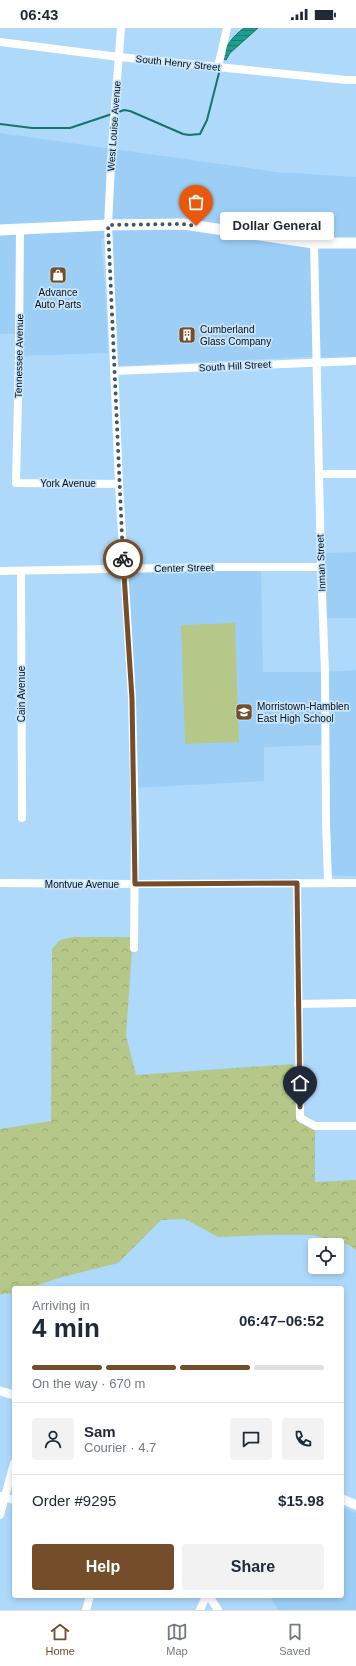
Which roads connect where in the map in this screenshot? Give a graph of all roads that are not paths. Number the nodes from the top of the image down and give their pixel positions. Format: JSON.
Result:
{"nodes":[{"id":1,"x":122,"y":28,"type":"edge"},
{"id":2,"x":227,"y":28,"type":"edge"},
{"id":3,"x":0,"y":42,"type":"edge"},
{"id":4,"x":119,"y":56,"type":"junction"},
{"id":5,"x":218,"y":67,"type":"junction"},
{"id":6,"x":356,"y":80,"type":"edge"},
{"id":7,"x":108,"y":225,"type":"junction"},
{"id":8,"x":20,"y":229,"type":"junction"},
{"id":9,"x":0,"y":230,"type":"edge"},
{"id":10,"x":314,"y":243,"type":"junction"},
{"id":11,"x":356,"y":243,"type":"edge"},
{"id":12,"x":318,"y":361,"type":"junction"},
{"id":13,"x":356,"y":361,"type":"edge"},
{"id":14,"x":114,"y":371,"type":"junction"},
{"id":15,"x":320,"y":474,"type":"junction"},
{"id":16,"x":356,"y":474,"type":"edge"},
{"id":17,"x":16,"y":483,"type":"joint"},
{"id":18,"x":119,"y":484,"type":"junction"},
{"id":19,"x":321,"y":567,"type":"junction"},
{"id":20,"x":124,"y":569,"type":"junction"},
{"id":21,"x":0,"y":571,"type":"edge"},
{"id":22,"x":21,"y":571,"type":"junction"},
{"id":23,"x":22,"y":818,"type":"dead end"},
{"id":24,"x":328,"y":882,"type":"junction"},
{"id":25,"x":356,"y":882,"type":"edge"},
{"id":26,"x":0,"y":883,"type":"edge"},
{"id":27,"x":297,"y":883,"type":"junction"},
{"id":28,"x":135,"y":884,"type":"junction"},
{"id":29,"x":134,"y":948,"type":"dead end"},
{"id":30,"x":356,"y":1003,"type":"edge"},
{"id":31,"x":298,"y":1004,"type":"junction"},
{"id":32,"x":356,"y":1126,"type":"edge"},
{"id":33,"x":0,"y":1391,"type":"edge"},
{"id":34,"x":12,"y":1394,"type":"edge"},
{"id":35,"x":12,"y":1469,"type":"edge"},
{"id":36,"x":3,"y":1496,"type":"edge"},
{"id":37,"x":344,"y":1500,"type":"edge"},
{"id":38,"x":356,"y":1505,"type":"edge"},
{"id":39,"x":0,"y":1515,"type":"edge"},
{"id":40,"x":89,"y":1598,"type":"edge"},
{"id":41,"x":205,"y":1598,"type":"edge"},
{"id":42,"x":210,"y":1598,"type":"edge"},
{"id":43,"x":86,"y":1610,"type":"edge"},
{"id":44,"x":200,"y":1610,"type":"edge"},
{"id":45,"x":218,"y":1610,"type":"edge"}],
"edges":[{"from":1,"to":4,"type":"street","name":"West Louise Avenue"},
{"from":2,"to":5,"type":"street"},
{"from":3,"to":4,"type":"street","name":"South Henry Street"},
{"from":4,"to":5,"type":"street","name":"South Henry Street"},
{"from":4,"to":7,"type":"street","name":"West Louise Avenue"},
{"from":5,"to":6,"type":"street","name":"South Henry Street"},
{"from":7,"to":8,"type":"main road"},
{"from":7,"to":10,"type":"main road"},
{"from":7,"to":14,"type":"street","name":"West Louise Avenue"},
{"from":8,"to":9,"type":"main road"},
{"from":8,"to":17,"type":"street","name":"Tennessee Avenue"},
{"from":10,"to":11,"type":"main road"},
{"from":10,"to":12,"type":"street","name":"Inman Street"},
{"from":12,"to":13,"type":"street","name":"South Hill Street"},
{"from":12,"to":14,"type":"street","name":"South Hill Street"},
{"from":12,"to":15,"type":"street","name":"Inman Street"},
{"from":14,"to":18,"type":"street","name":"West Louise Avenue"},
{"from":15,"to":16,"type":"street"},
{"from":15,"to":19,"type":"street","name":"Inman Street"},
{"from":17,"to":18,"type":"street","name":"York Avenue"},
{"from":18,"to":20,"type":"street","name":"West Louise Avenue"},
{"from":19,"to":20,"type":"street","name":"Center Street"},
{"from":19,"to":24,"type":"street","name":"Inman Street"},
{"from":20,"to":22,"type":"street","name":"Center Street"},
{"from":20,"to":28,"type":"street","name":"West Louise Avenue"},
{"from":21,"to":22,"type":"street","name":"Center Street"},
{"from":22,"to":23,"type":"street","name":"Cain Avenue"},
{"from":24,"to":25,"type":"street","name":"Montvue Avenue"},
{"from":24,"to":27,"type":"street","name":"Montvue Avenue"},
{"from":26,"to":28,"type":"street","name":"Montvue Avenue"},
{"from":27,"to":28,"type":"street","name":"Montvue Avenue"},
{"from":27,"to":31,"type":"street"},
{"from":28,"to":29,"type":"street","name":"West Louise Avenue"},
{"from":30,"to":31,"type":"street"},
{"from":31,"to":32,"type":"street"},
{"from":33,"to":34,"type":"street"},
{"from":35,"to":36,"type":"street"},
{"from":36,"to":39,"type":"street"},
{"from":37,"to":38,"type":"street"},
{"from":40,"to":43,"type":"street"},
{"from":41,"to":44,"type":"street"},
{"from":42,"to":45,"type":"street"}]}
